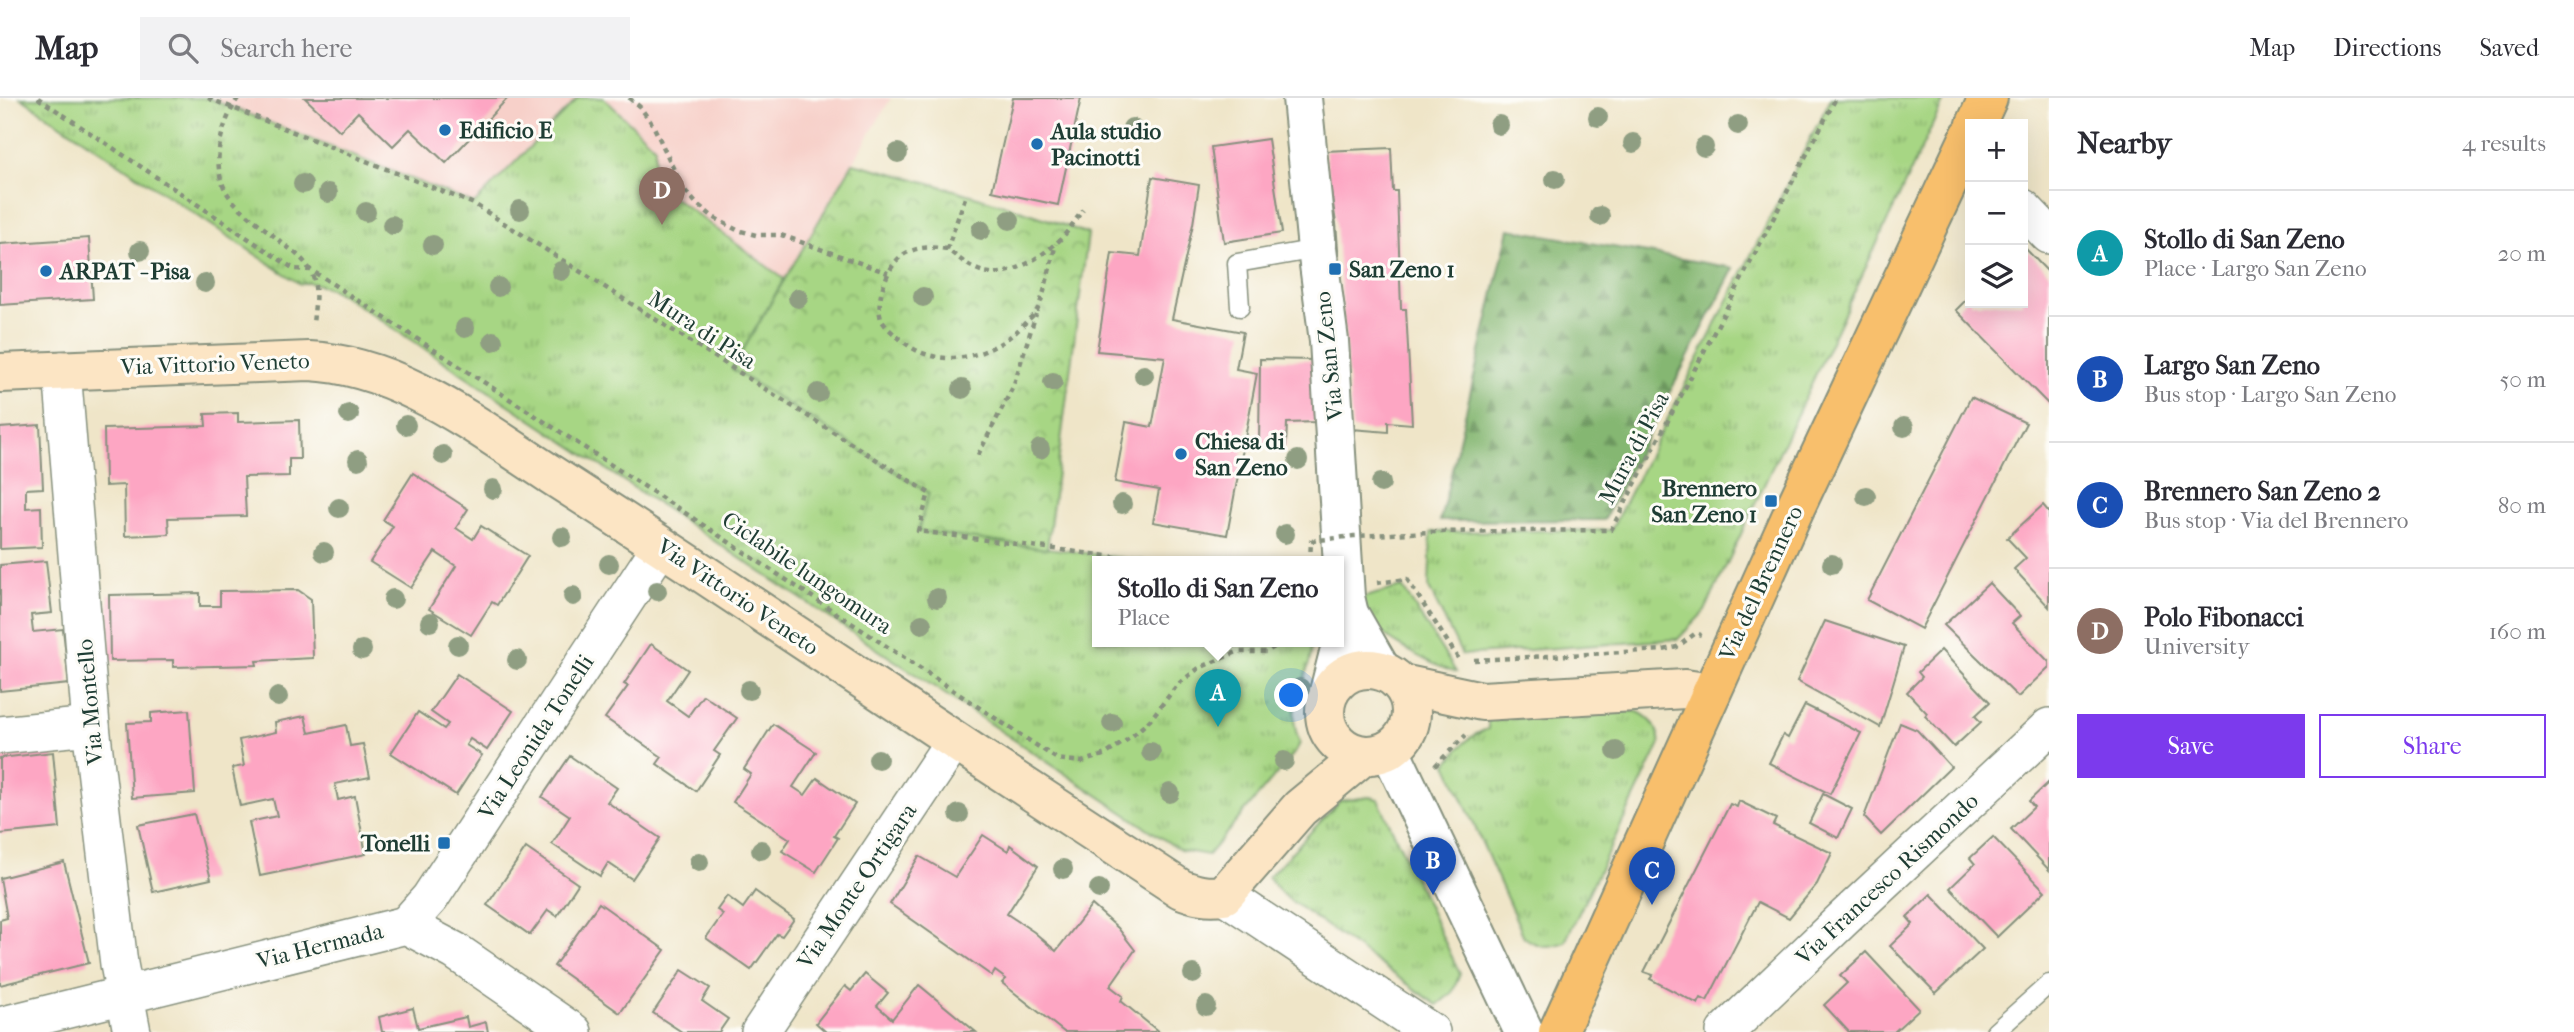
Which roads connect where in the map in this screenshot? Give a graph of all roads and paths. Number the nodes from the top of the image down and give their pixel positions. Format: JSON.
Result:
{"nodes":[{"id":1,"x":38,"y":98,"type":"edge"},
{"id":2,"x":208,"y":98,"type":"edge"},
{"id":3,"x":238,"y":98,"type":"edge"},
{"id":4,"x":629,"y":98,"type":"edge"},
{"id":5,"x":1302,"y":98,"type":"edge"},
{"id":6,"x":1836,"y":98,"type":"edge"},
{"id":7,"x":1988,"y":98,"type":"edge"},
{"id":8,"x":233,"y":107,"type":"junction"},
{"id":9,"x":1978,"y":119,"type":"edge"},
{"id":10,"x":1965,"y":147,"type":"edge"},
{"id":11,"x":965,"y":198,"type":"dead end"},
{"id":12,"x":1083,"y":210,"type":"dead end"},
{"id":13,"x":2028,"y":213,"type":"edge"},
{"id":14,"x":2049,"y":235,"type":"edge"},
{"id":15,"x":1056,"y":244,"type":"junction"},
{"id":16,"x":947,"y":249,"type":"junction"},
{"id":17,"x":1317,"y":249,"type":"junction"},
{"id":18,"x":311,"y":270,"type":"junction"},
{"id":19,"x":888,"y":274,"type":"junction"},
{"id":20,"x":1240,"y":307,"type":"dead end"},
{"id":21,"x":1037,"y":310,"type":"junction"},
{"id":22,"x":309,"y":361,"type":"junction"},
{"id":23,"x":62,"y":370,"type":"junction"},
{"id":24,"x":0,"y":373,"type":"edge"},
{"id":25,"x":978,"y":455,"type":"dead end"},
{"id":26,"x":1340,"y":537,"type":"junction"},
{"id":27,"x":661,"y":546,"type":"junction"},
{"id":28,"x":1107,"y":556,"type":"edge"},
{"id":29,"x":1310,"y":556,"type":"edge"},
{"id":30,"x":1342,"y":556,"type":"edge"},
{"id":31,"x":1344,"y":585,"type":"edge"},
{"id":32,"x":1358,"y":599,"type":"junction"},
{"id":33,"x":1696,"y":633,"type":"dead end"},
{"id":34,"x":1275,"y":647,"type":"edge"},
{"id":35,"x":1391,"y":677,"type":"junction"},
{"id":36,"x":1711,"y":693,"type":"junction"},
{"id":37,"x":1482,"y":701,"type":"junction"},
{"id":38,"x":1328,"y":709,"type":"junction"},
{"id":39,"x":91,"y":726,"type":"junction"},
{"id":40,"x":2049,"y":727,"type":"edge"},
{"id":41,"x":0,"y":735,"type":"edge"},
{"id":42,"x":954,"y":741,"type":"junction"},
{"id":43,"x":1377,"y":752,"type":"junction"},
{"id":44,"x":1407,"y":787,"type":"junction"},
{"id":45,"x":1300,"y":808,"type":"junction"},
{"id":46,"x":1224,"y":895,"type":"junction"},
{"id":47,"x":406,"y":925,"type":"junction"},
{"id":48,"x":2049,"y":984,"type":"edge"},
{"id":49,"x":124,"y":995,"type":"junction"},
{"id":50,"x":0,"y":1026,"type":"edge"},
{"id":51,"x":1422,"y":1026,"type":"edge"},
{"id":52,"x":132,"y":1032,"type":"edge"},
{"id":53,"x":573,"y":1032,"type":"edge"},
{"id":54,"x":760,"y":1032,"type":"edge"},
{"id":55,"x":1524,"y":1032,"type":"edge"},
{"id":56,"x":1558,"y":1032,"type":"edge"},
{"id":57,"x":1725,"y":1032,"type":"edge"},
{"id":58,"x":1995,"y":1032,"type":"edge"}],
"edges":[{"from":1,"to":18,"type":"path"},
{"from":2,"to":8,"type":"path","name":"Mura di Pisa"},
{"from":3,"to":8,"type":"path"},
{"from":4,"to":19,"type":"path"},
{"from":5,"to":17,"type":"street","name":"Via San Zeno"},
{"from":6,"to":26,"type":"path","name":"Mura di Pisa","bridge":true},
{"from":7,"to":9,"type":"main road"},
{"from":8,"to":18,"type":"path"},
{"from":8,"to":28,"type":"path","name":"Mura di Pisa"},
{"from":10,"to":36,"type":"main road","name":"Via del Brennero"},
{"from":11,"to":16,"type":"path"},
{"from":12,"to":15,"type":"path"},
{"from":13,"to":14,"type":"street"},
{"from":15,"to":16,"type":"path"},
{"from":15,"to":21,"type":"path"},
{"from":16,"to":19,"type":"path"},
{"from":17,"to":20,"type":"lane"},
{"from":17,"to":26,"type":"street","name":"Via San Zeno"},
{"from":18,"to":22,"type":"path"},
{"from":18,"to":34,"type":"path","name":"Ciclabile lungomura"},
{"from":19,"to":21,"type":"path"},
{"from":21,"to":25,"type":"path"},
{"from":22,"to":23,"type":"main road","name":"Via Vittorio Veneto"},
{"from":22,"to":27,"type":"main road","name":"Via Vittorio Veneto"},
{"from":23,"to":24,"type":"main road","name":"Via Vittorio Veneto"},
{"from":23,"to":39,"type":"street","name":"Via Montello"},
{"from":26,"to":29,"type":"path","name":"Mura di Pisa","bridge":true},
{"from":26,"to":30,"type":"street","name":"Via San Zeno"},
{"from":27,"to":42,"type":"main road","name":"Via Vittorio Veneto"},
{"from":27,"to":47,"type":"street","name":"Via Leonida Tonelli"},
{"from":31,"to":32,"type":"street","name":"Via San Zeno"},
{"from":32,"to":33,"type":"path"},
{"from":32,"to":35,"type":"street","name":"Via San Zeno"},
{"from":32,"to":38,"type":"street","name":"Via San Zeno"},
{"from":35,"to":37,"type":"main road"},
{"from":35,"to":38,"type":"main road"},
{"from":35,"to":43,"type":"main road"},
{"from":36,"to":37,"type":"main road"},
{"from":36,"to":56,"type":"main road","name":"Via del Brennero"},
{"from":37,"to":44,"type":"path"},
{"from":38,"to":43,"type":"main road"},
{"from":38,"to":45,"type":"main road"},
{"from":39,"to":41,"type":"street"},
{"from":39,"to":49,"type":"street","name":"Via Montello"},
{"from":40,"to":57,"type":"street","name":"Via Francesco Rismondo"},
{"from":42,"to":46,"type":"main road","name":"Via Vittorio Veneto"},
{"from":42,"to":54,"type":"street","name":"Via Monte Ortigara"},
{"from":43,"to":44,"type":"street"},
{"from":43,"to":45,"type":"main road"},
{"from":44,"to":55,"type":"street"},
{"from":45,"to":46,"type":"main road"},
{"from":46,"to":51,"type":"street","name":"Via Vittorio Veneto"},
{"from":47,"to":49,"type":"street","name":"Via Hermada"},
{"from":47,"to":53,"type":"street","name":"Via Hermada"},
{"from":48,"to":58,"type":"lane"},
{"from":49,"to":50,"type":"street","name":"Via Hermada"},
{"from":49,"to":52,"type":"street","name":"Via Montello"}]}
